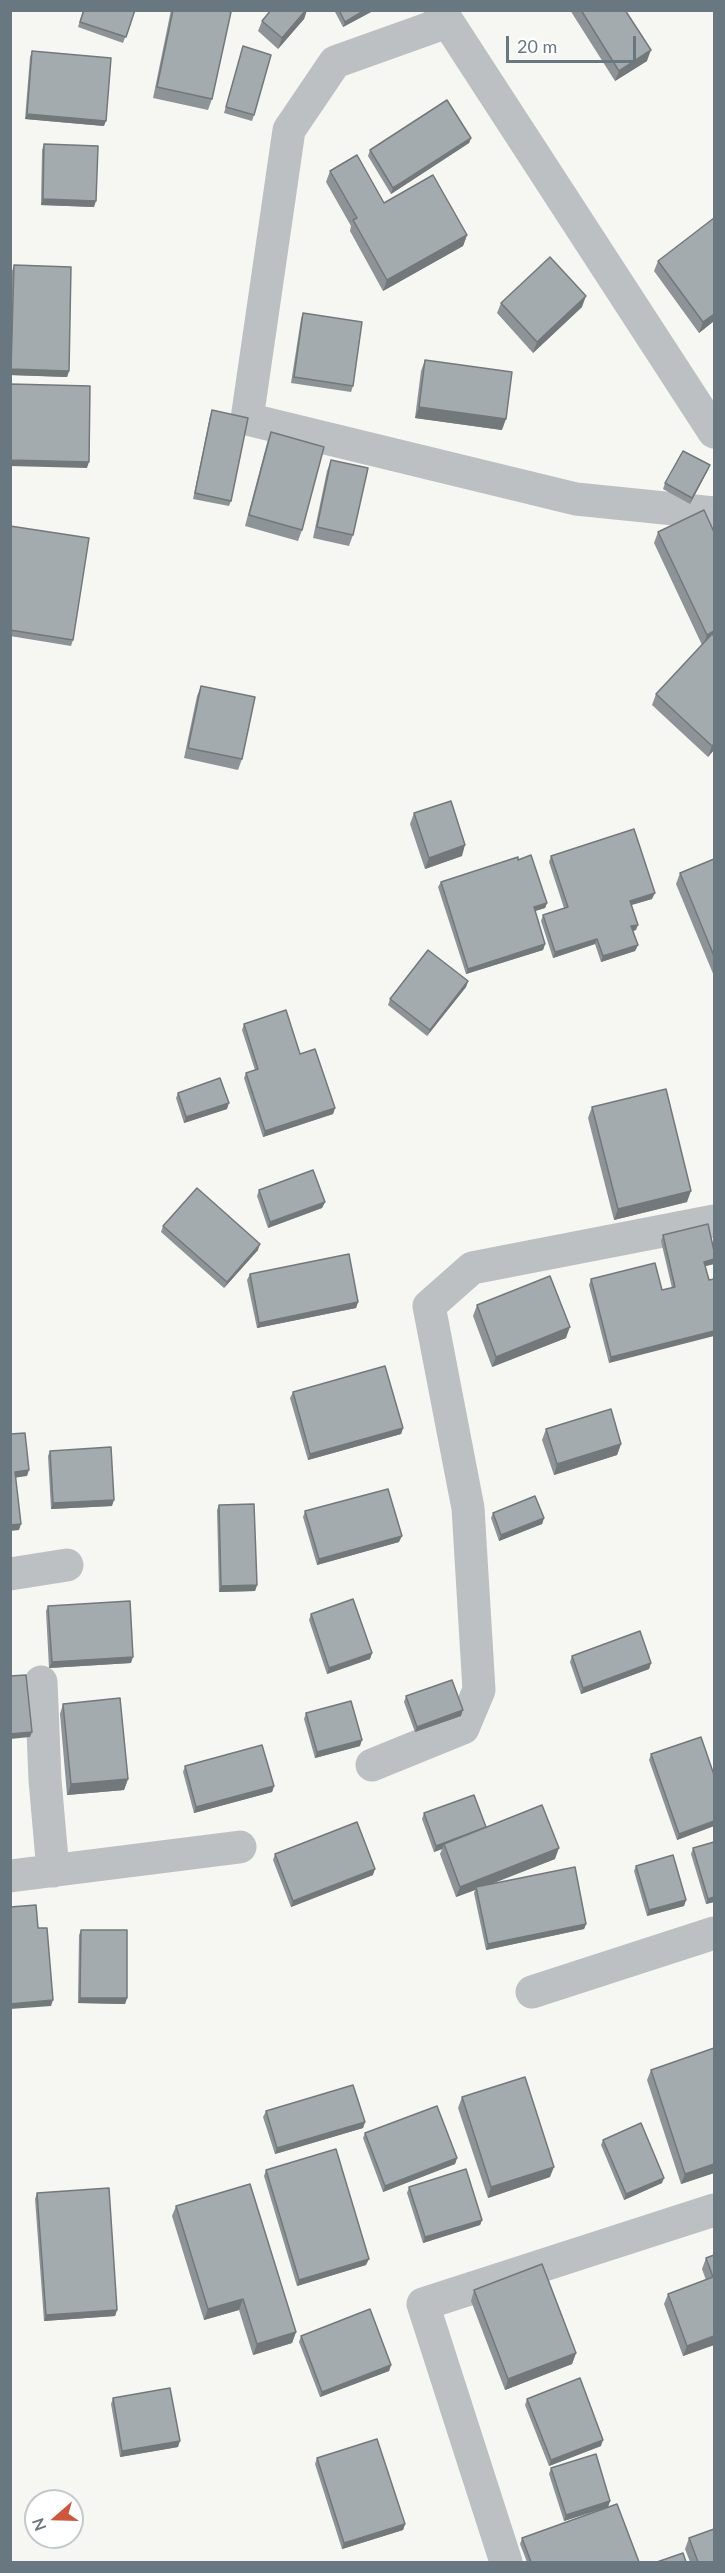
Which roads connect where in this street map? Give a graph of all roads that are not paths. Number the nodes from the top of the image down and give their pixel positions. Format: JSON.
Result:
{"nodes":[{"id":1,"x":444,"y":16,"type":"edge"},
{"id":2,"x":714,"y":432,"type":"edge"},
{"id":3,"x":714,"y":513,"type":"edge"},
{"id":4,"x":714,"y":1221,"type":"edge"},
{"id":5,"x":67,"y":1565,"type":"dead end"},
{"id":6,"x":10,"y":1574,"type":"edge"},
{"id":7,"x":41,"y":1682,"type":"dead end"},
{"id":8,"x":372,"y":1765,"type":"dead end"},
{"id":9,"x":240,"y":1847,"type":"dead end"},
{"id":10,"x":53,"y":1870,"type":"junction"},
{"id":11,"x":10,"y":1876,"type":"edge"},
{"id":12,"x":714,"y":1933,"type":"edge"},
{"id":13,"x":532,"y":1992,"type":"dead end"},
{"id":14,"x":714,"y":2210,"type":"edge"},
{"id":15,"x":506,"y":2562,"type":"edge"}],
"edges":[{"from":1,"to":2,"type":"street"},
{"from":1,"to":3,"type":"street"},
{"from":4,"to":8,"type":"street"},
{"from":5,"to":6,"type":"street"},
{"from":7,"to":10,"type":"street"},
{"from":9,"to":10,"type":"street"},
{"from":10,"to":11,"type":"street"},
{"from":12,"to":13,"type":"street"},
{"from":14,"to":15,"type":"street"}]}
